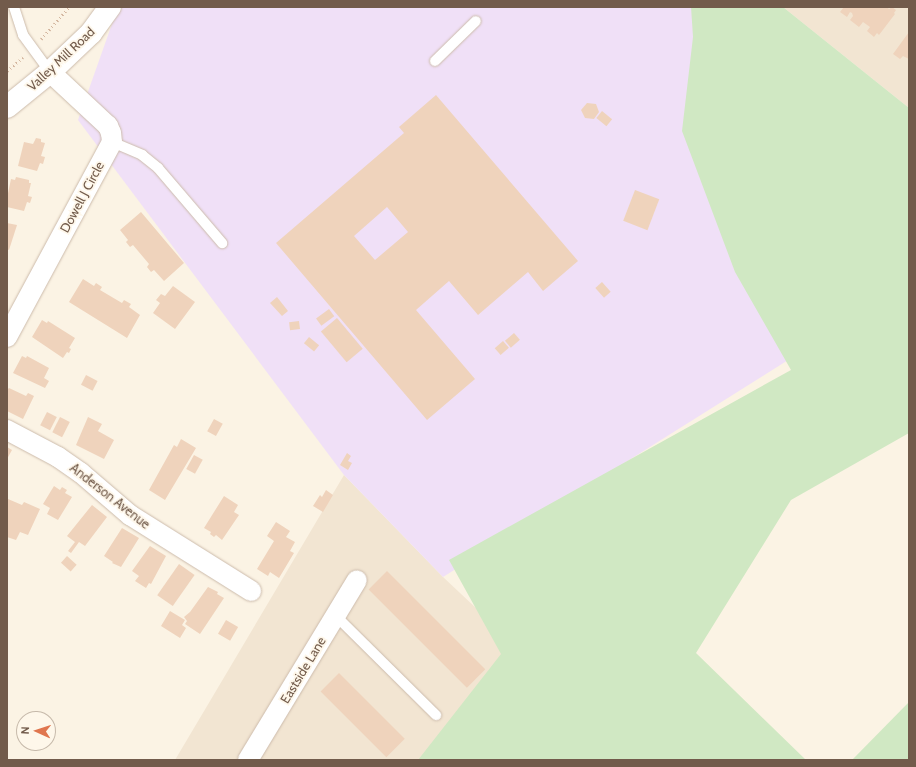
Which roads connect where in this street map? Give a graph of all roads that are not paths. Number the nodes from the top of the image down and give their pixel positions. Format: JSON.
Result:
{"nodes":[{"id":1,"x":110,"y":7,"type":"edge"},
{"id":2,"x":12,"y":14,"type":"edge"},
{"id":3,"x":476,"y":21,"type":"dead end"},
{"id":4,"x":435,"y":61,"type":"dead end"},
{"id":5,"x":50,"y":72,"type":"junction"},
{"id":6,"x":7,"y":107,"type":"edge"},
{"id":7,"x":112,"y":142,"type":"junction"},
{"id":8,"x":222,"y":243,"type":"dead end"},
{"id":9,"x":7,"y":337,"type":"edge"},
{"id":10,"x":7,"y":430,"type":"edge"},
{"id":11,"x":357,"y":580,"type":"dead end"},
{"id":12,"x":251,"y":591,"type":"dead end"},
{"id":13,"x":336,"y":616,"type":"junction"},
{"id":14,"x":436,"y":715,"type":"dead end"},
{"id":15,"x":248,"y":760,"type":"edge"}],
"edges":[{"from":1,"to":5,"type":"street","name":"Valley Mill Road"},
{"from":2,"to":5,"type":"lane"},
{"from":3,"to":4,"type":"lane"},
{"from":5,"to":6,"type":"street","name":"Valley Mill Road"},
{"from":5,"to":7,"type":"street"},
{"from":7,"to":8,"type":"lane"},
{"from":7,"to":9,"type":"street","name":"Dowell J Circle"},
{"from":10,"to":12,"type":"street","name":"Anderson Avenue"},
{"from":11,"to":13,"type":"street","name":"Eastside Lane"},
{"from":13,"to":14,"type":"lane"},
{"from":13,"to":15,"type":"street","name":"Eastside Lane"}]}
